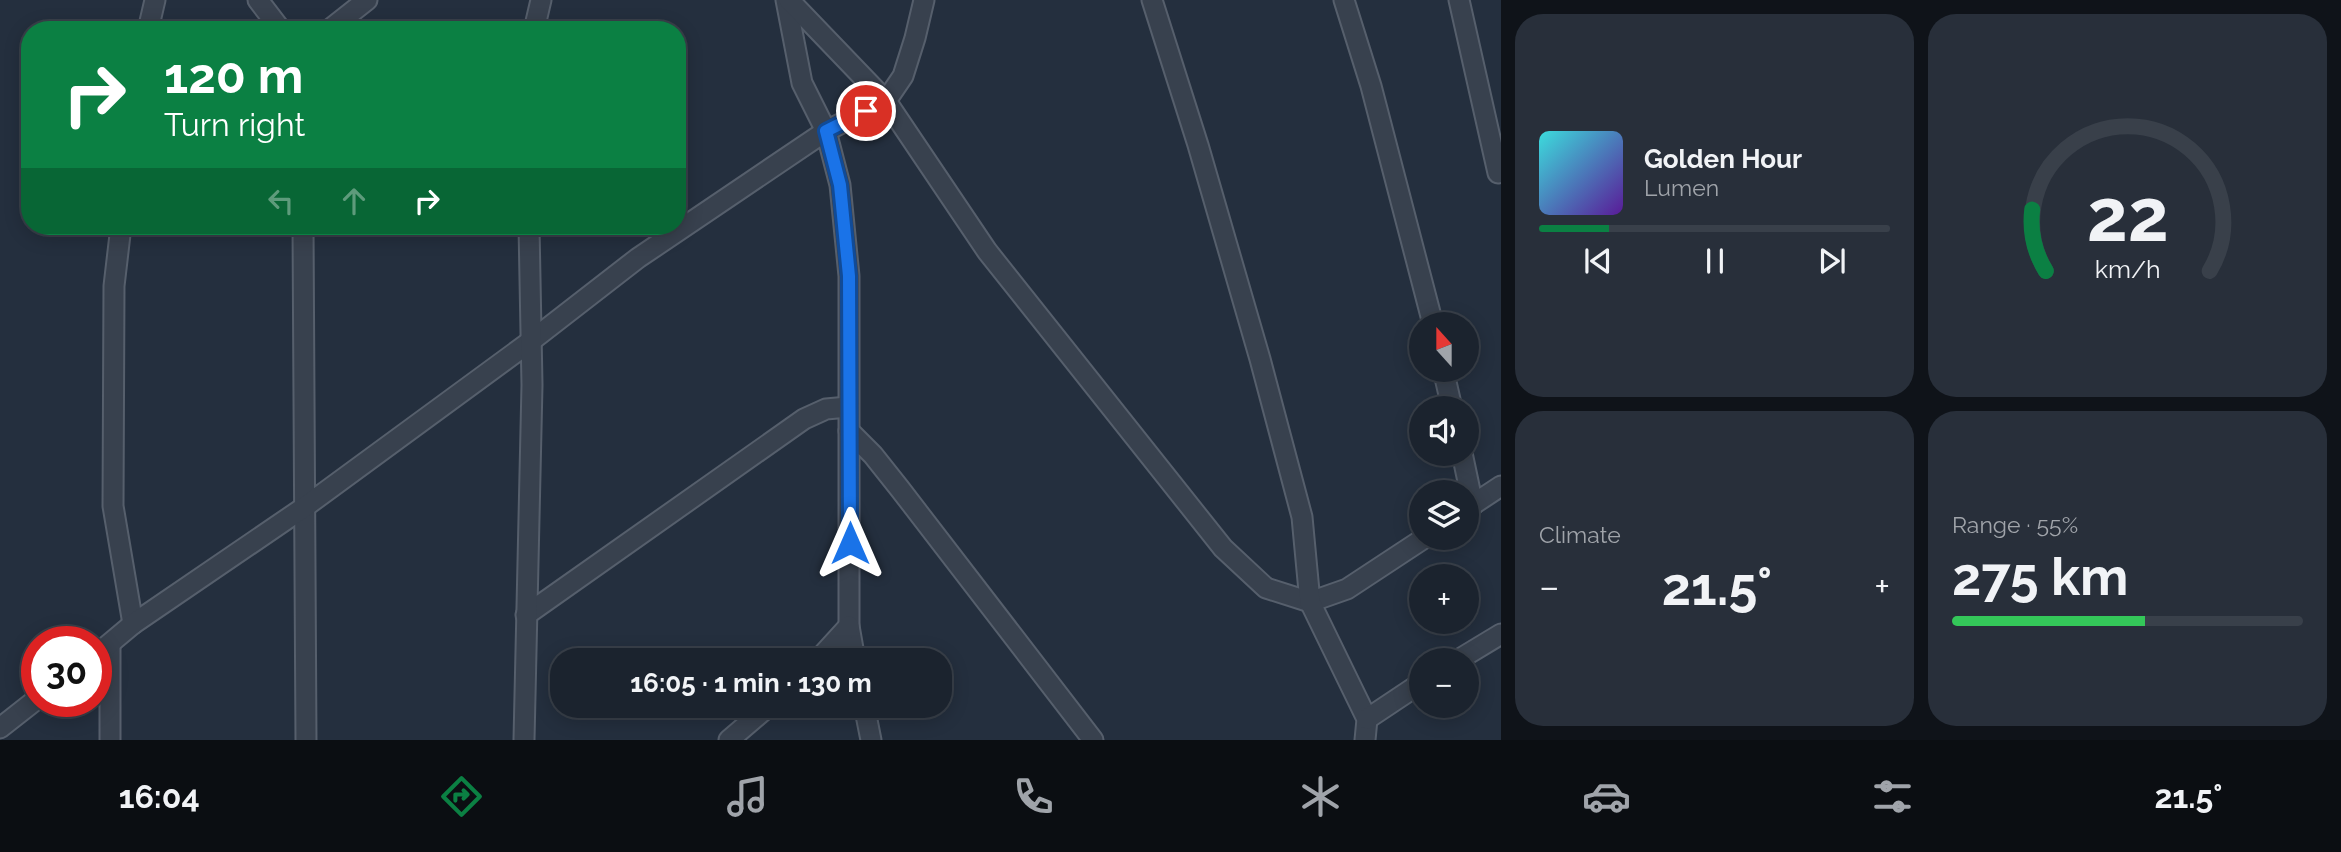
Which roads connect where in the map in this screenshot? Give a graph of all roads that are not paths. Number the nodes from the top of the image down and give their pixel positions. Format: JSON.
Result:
{"nodes":[{"id":1,"x":155,"y":0,"type":"edge"},
{"id":2,"x":258,"y":0,"type":"edge"},
{"id":3,"x":367,"y":0,"type":"edge"},
{"id":4,"x":541,"y":0,"type":"edge"},
{"id":5,"x":788,"y":0,"type":"edge"},
{"id":6,"x":924,"y":0,"type":"edge"},
{"id":7,"x":1152,"y":0,"type":"edge"},
{"id":8,"x":1344,"y":0,"type":"edge"},
{"id":9,"x":1459,"y":0,"type":"edge"},
{"id":10,"x":150,"y":21,"type":"edge"},
{"id":11,"x":274,"y":21,"type":"edge"},
{"id":12,"x":340,"y":21,"type":"edge"},
{"id":13,"x":536,"y":21,"type":"edge"},
{"id":14,"x":886,"y":101,"type":"junction"},
{"id":15,"x":826,"y":131,"type":"junction"},
{"id":16,"x":1497,"y":173,"type":"dead end"},
{"id":17,"x":686,"y":226,"type":"edge"},
{"id":18,"x":120,"y":235,"type":"edge"},
{"id":19,"x":303,"y":235,"type":"edge"},
{"id":20,"x":529,"y":235,"type":"edge"},
{"id":21,"x":672,"y":235,"type":"edge"},
{"id":22,"x":1430,"y":312,"type":"edge"},
{"id":23,"x":531,"y":341,"type":"junction"},
{"id":24,"x":848,"y":407,"type":"junction"},
{"id":25,"x":849,"y":431,"type":"junction"},
{"id":26,"x":1501,"y":486,"type":"edge"},
{"id":27,"x":1479,"y":501,"type":"edge"},
{"id":28,"x":306,"y":506,"type":"junction"},
{"id":29,"x":1409,"y":548,"type":"edge"},
{"id":30,"x":1310,"y":603,"type":"junction"},
{"id":31,"x":526,"y":615,"type":"junction"},
{"id":32,"x":133,"y":624,"type":"junction"},
{"id":33,"x":849,"y":626,"type":"junction"},
{"id":34,"x":1501,"y":634,"type":"edge"},
{"id":35,"x":112,"y":642,"type":"edge"},
{"id":36,"x":829,"y":648,"type":"edge"},
{"id":37,"x":853,"y":648,"type":"edge"},
{"id":38,"x":1478,"y":648,"type":"edge"},
{"id":39,"x":1409,"y":691,"type":"edge"},
{"id":40,"x":21,"y":712,"type":"edge"},
{"id":41,"x":108,"y":717,"type":"edge"},
{"id":42,"x":755,"y":718,"type":"edge"},
{"id":43,"x":867,"y":718,"type":"edge"},
{"id":44,"x":1367,"y":719,"type":"junction"},
{"id":45,"x":0,"y":728,"type":"edge"},
{"id":46,"x":110,"y":740,"type":"edge"},
{"id":47,"x":306,"y":740,"type":"edge"},
{"id":48,"x":524,"y":740,"type":"edge"},
{"id":49,"x":729,"y":740,"type":"edge"},
{"id":50,"x":871,"y":740,"type":"edge"},
{"id":51,"x":1093,"y":740,"type":"edge"},
{"id":52,"x":1365,"y":740,"type":"edge"}],
"edges":[{"from":1,"to":10,"type":"street"},
{"from":2,"to":11,"type":"street"},
{"from":3,"to":12,"type":"street"},
{"from":4,"to":13,"type":"street"},
{"from":5,"to":14,"type":"street"},
{"from":5,"to":15,"type":"street"},
{"from":6,"to":14,"type":"street"},
{"from":7,"to":30,"type":"street"},
{"from":8,"to":22,"type":"street"},
{"from":9,"to":16,"type":"street"},
{"from":14,"to":15,"type":"street"},
{"from":14,"to":30,"type":"street"},
{"from":15,"to":17,"type":"street"},
{"from":15,"to":24,"type":"street"},
{"from":18,"to":32,"type":"street"},
{"from":19,"to":28,"type":"street"},
{"from":20,"to":23,"type":"street"},
{"from":21,"to":23,"type":"street"},
{"from":23,"to":28,"type":"street"},
{"from":23,"to":31,"type":"street"},
{"from":24,"to":25,"type":"street"},
{"from":24,"to":31,"type":"street"},
{"from":25,"to":33,"type":"street"},
{"from":25,"to":51,"type":"street"},
{"from":26,"to":27,"type":"street"},
{"from":28,"to":32,"type":"street"},
{"from":28,"to":47,"type":"street"},
{"from":29,"to":30,"type":"street"},
{"from":30,"to":44,"type":"street"},
{"from":31,"to":48,"type":"street"},
{"from":32,"to":35,"type":"street"},
{"from":33,"to":36,"type":"street"},
{"from":33,"to":37,"type":"street"},
{"from":34,"to":38,"type":"street"},
{"from":39,"to":44,"type":"street"},
{"from":40,"to":45,"type":"street"},
{"from":41,"to":46,"type":"street"},
{"from":42,"to":49,"type":"street"},
{"from":43,"to":50,"type":"street"},
{"from":44,"to":52,"type":"street"}]}
